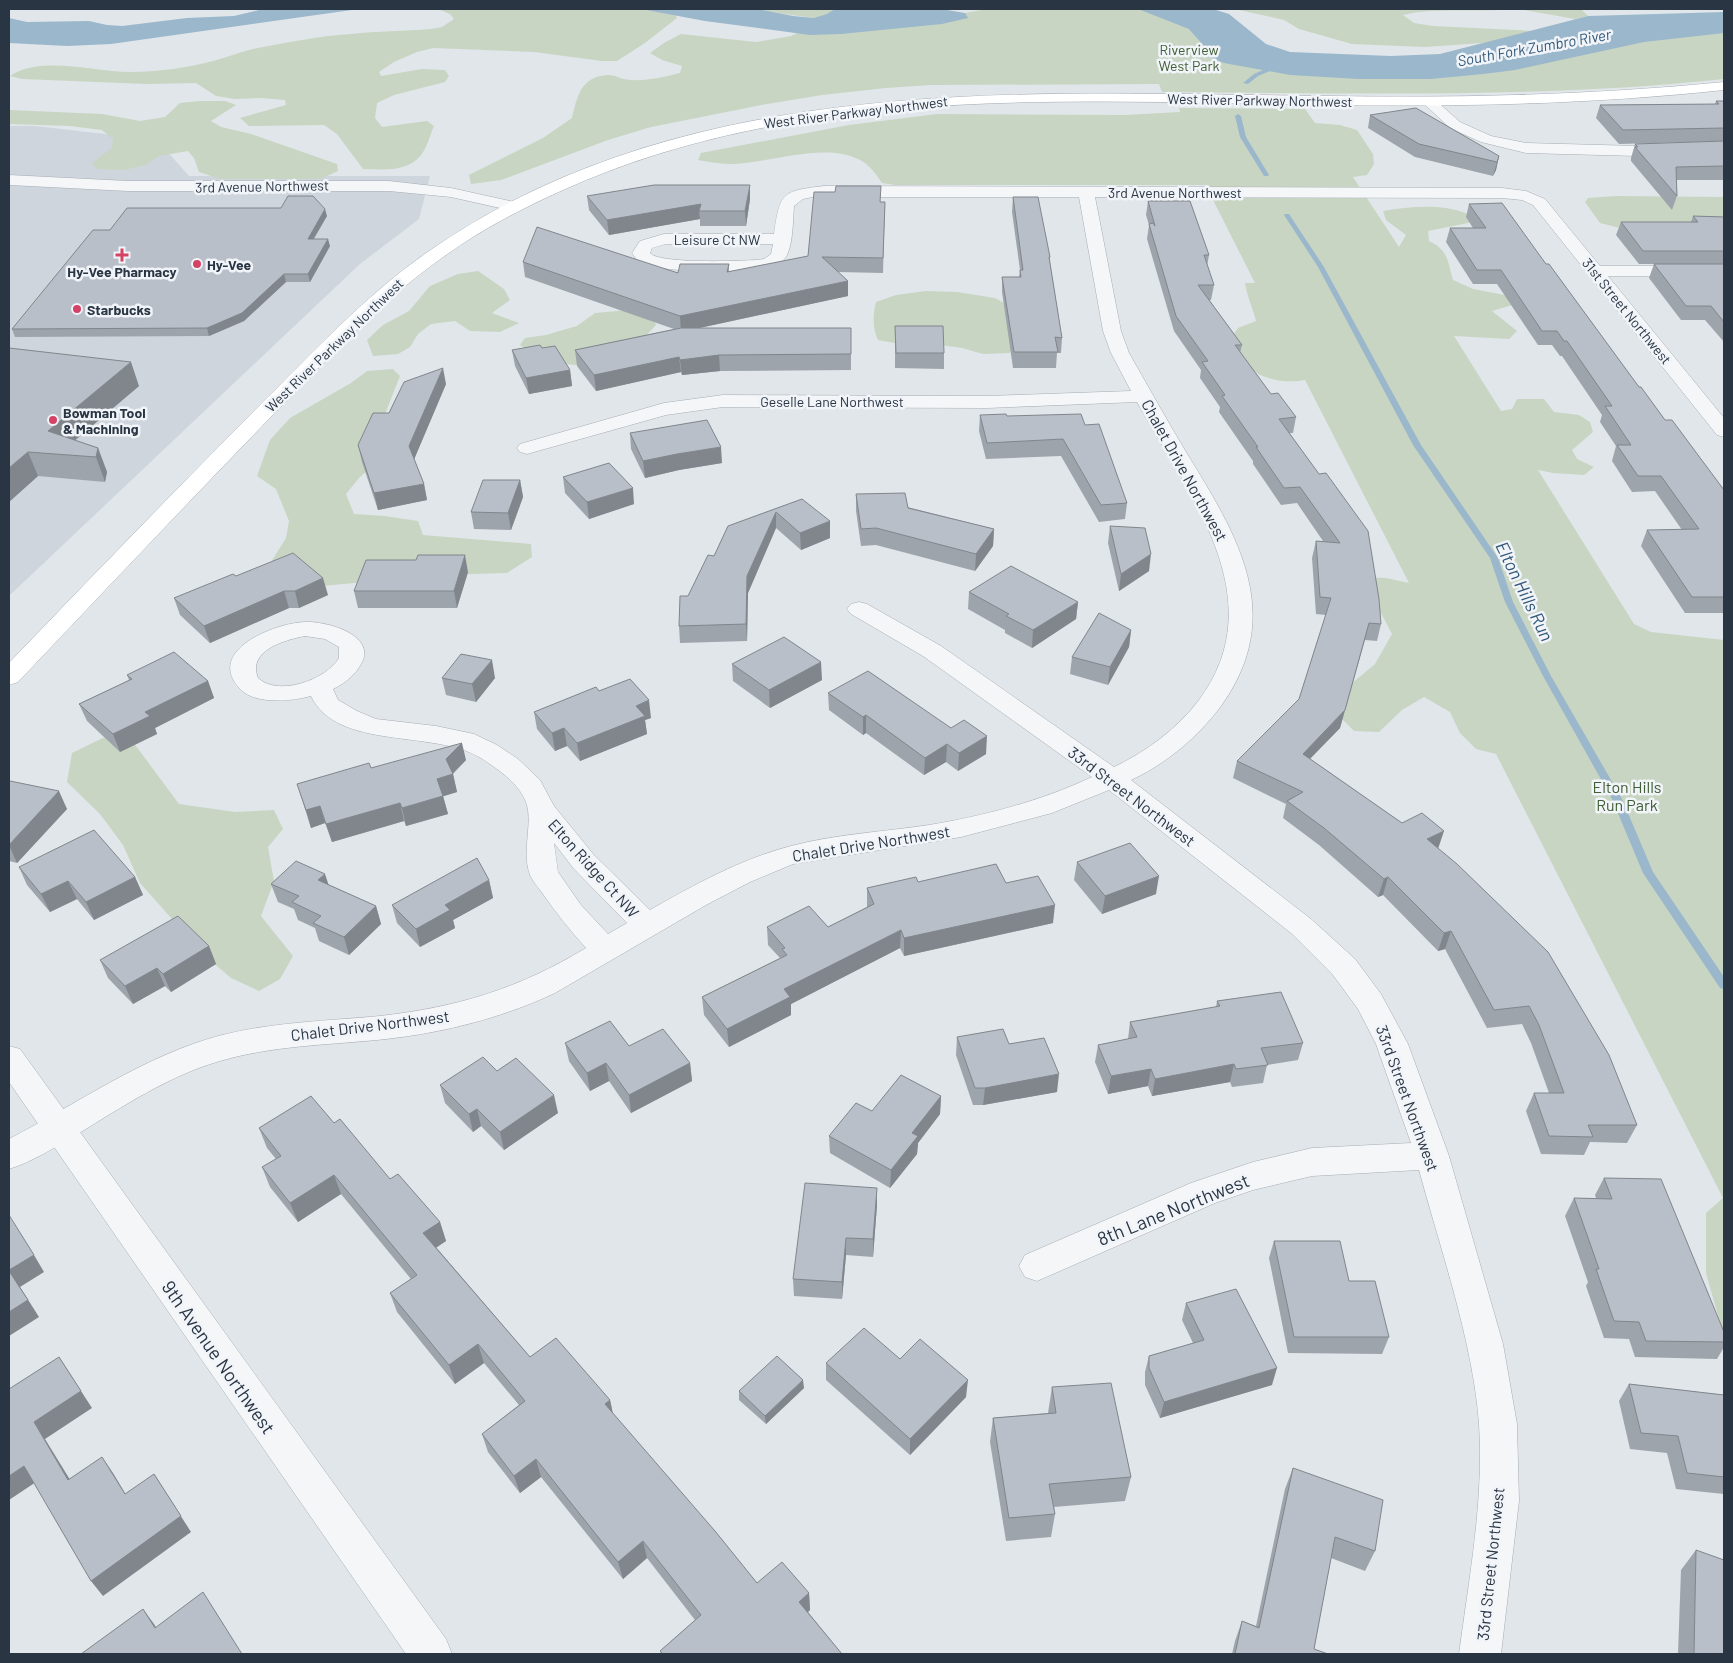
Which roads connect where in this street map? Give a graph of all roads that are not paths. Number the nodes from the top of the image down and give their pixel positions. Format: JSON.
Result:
{"nodes":[{"id":1,"x":1724,"y":86,"type":"edge"},
{"id":2,"x":1428,"y":101,"type":"junction"},
{"id":3,"x":1458,"y":101,"type":"junction"},
{"id":4,"x":1474,"y":134,"type":"junction"},
{"id":5,"x":1724,"y":148,"type":"edge"},
{"id":6,"x":9,"y":180,"type":"edge"},
{"id":7,"x":824,"y":191,"type":"joint"},
{"id":8,"x":1086,"y":191,"type":"junction"},
{"id":9,"x":1526,"y":196,"type":"joint"},
{"id":10,"x":513,"y":206,"type":"junction"},
{"id":11,"x":781,"y":239,"type":"junction"},
{"id":12,"x":1596,"y":271,"type":"junction"},
{"id":13,"x":1724,"y":271,"type":"edge"},
{"id":14,"x":1143,"y":396,"type":"junction"},
{"id":15,"x":1724,"y":431,"type":"edge"},
{"id":16,"x":527,"y":448,"type":"dead end"},
{"id":17,"x":859,"y":609,"type":"dead end"},
{"id":18,"x":9,"y":677,"type":"edge"},
{"id":19,"x":319,"y":686,"type":"dead end"},
{"id":20,"x":1112,"y":779,"type":"junction"},
{"id":21,"x":542,"y":810,"type":"junction"},
{"id":22,"x":647,"y":925,"type":"junction"},
{"id":23,"x":605,"y":950,"type":"junction"},
{"id":24,"x":9,"y":1058,"type":"edge"},
{"id":25,"x":58,"y":1129,"type":"junction"},
{"id":26,"x":9,"y":1155,"type":"edge"},
{"id":27,"x":1432,"y":1156,"type":"junction"},
{"id":28,"x":1038,"y":1266,"type":"dead end"},
{"id":29,"x":431,"y":1654,"type":"edge"},
{"id":30,"x":1480,"y":1654,"type":"edge"}],
"edges":[{"from":1,"to":3,"type":"main road","name":"West River Parkway Northwest"},
{"from":2,"to":3,"type":"main road","name":"West River Parkway Northwest"},
{"from":2,"to":4,"type":"street"},
{"from":2,"to":10,"type":"main road","name":"West River Parkway Northwest"},
{"from":3,"to":4,"type":"street"},
{"from":4,"to":5,"type":"street"},
{"from":6,"to":10,"type":"street","name":"3rd Avenue Northwest"},
{"from":7,"to":8,"type":"street","name":"3rd Avenue Northwest"},
{"from":7,"to":11,"type":"street","name":"Leisure Ct NW"},
{"from":8,"to":9,"type":"street","name":"3rd Avenue Northwest"},
{"from":8,"to":14,"type":"street","name":"Chalet Drive Northwest"},
{"from":9,"to":12,"type":"street","name":"31st Street Northwest"},
{"from":10,"to":18,"type":"main road","name":"West River Parkway Northwest"},
{"from":11,"to":11,"type":"street","name":"Leisure Ct NW"},
{"from":12,"to":13,"type":"street"},
{"from":12,"to":15,"type":"street","name":"31st Street Northwest"},
{"from":14,"to":16,"type":"street","name":"Geselle Lane Northwest"},
{"from":14,"to":20,"type":"street","name":"Chalet Drive Northwest"},
{"from":17,"to":20,"type":"street","name":"33rd Street Northwest"},
{"from":19,"to":21,"type":"street","name":"Elton Ridge Ct NW"},
{"from":20,"to":22,"type":"street","name":"Chalet Drive Northwest"},
{"from":20,"to":27,"type":"street","name":"33rd Street Northwest"},
{"from":21,"to":22,"type":"street","name":"Elton Ridge Ct NW"},
{"from":21,"to":23,"type":"street","name":"Elton Ridge Ct NW"},
{"from":22,"to":23,"type":"street","name":"Chalet Drive Northwest"},
{"from":23,"to":25,"type":"street","name":"Chalet Drive Northwest"},
{"from":24,"to":25,"type":"street","name":"9th Avenue Northwest"},
{"from":25,"to":26,"type":"street","name":"Chalet Drive Northwest"},
{"from":25,"to":29,"type":"street","name":"9th Avenue Northwest"},
{"from":27,"to":28,"type":"street","name":"8th Lane Northwest"},
{"from":27,"to":30,"type":"street","name":"33rd Street Northwest"}]}
